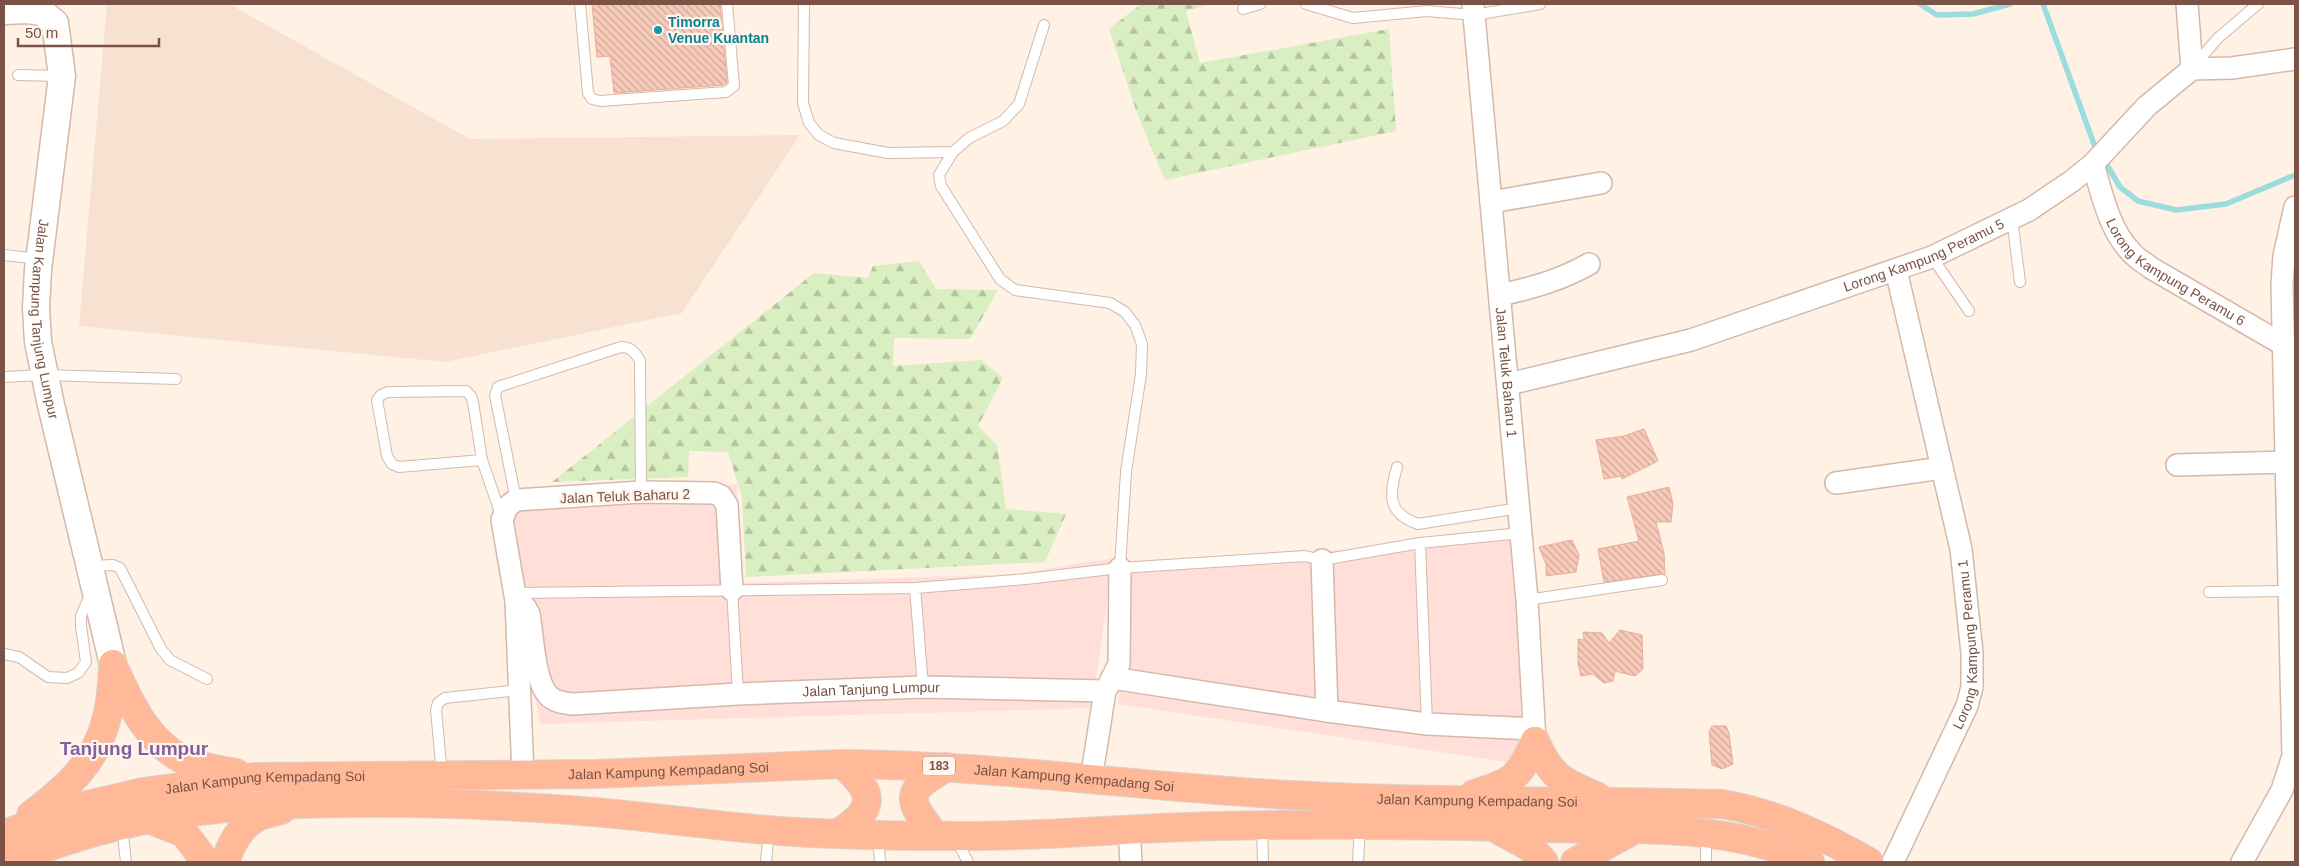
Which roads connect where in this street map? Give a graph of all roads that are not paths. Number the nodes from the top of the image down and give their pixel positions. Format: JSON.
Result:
{"nodes":[{"id":1,"x":580,"y":4,"type":"edge"},
{"id":2,"x":727,"y":4,"type":"edge"},
{"id":3,"x":804,"y":4,"type":"edge"},
{"id":4,"x":1260,"y":4,"type":"edge"},
{"id":5,"x":1306,"y":4,"type":"edge"},
{"id":6,"x":1540,"y":4,"type":"edge"},
{"id":7,"x":2187,"y":4,"type":"edge"},
{"id":8,"x":2258,"y":4,"type":"edge"},
{"id":9,"x":1243,"y":9,"type":"dead end"},
{"id":10,"x":1473,"y":9,"type":"edge"},
{"id":11,"x":4,"y":11,"type":"edge"},
{"id":12,"x":57,"y":13,"type":"edge"},
{"id":13,"x":1044,"y":25,"type":"dead end"},
{"id":14,"x":2295,"y":59,"type":"edge"},
{"id":15,"x":2192,"y":69,"type":"junction"},
{"id":16,"x":18,"y":75,"type":"dead end"},
{"id":17,"x":62,"y":76,"type":"junction"},
{"id":18,"x":953,"y":152,"type":"junction"},
{"id":19,"x":2093,"y":164,"type":"junction"},
{"id":20,"x":1601,"y":183,"type":"dead end"},
{"id":21,"x":1491,"y":202,"type":"junction"},
{"id":22,"x":2295,"y":207,"type":"edge"},
{"id":23,"x":2012,"y":218,"type":"junction"},
{"id":24,"x":4,"y":255,"type":"edge"},
{"id":25,"x":1932,"y":257,"type":"junction"},
{"id":26,"x":40,"y":259,"type":"junction"},
{"id":27,"x":1589,"y":264,"type":"dead end"},
{"id":28,"x":1896,"y":270,"type":"junction"},
{"id":29,"x":2020,"y":282,"type":"dead end"},
{"id":30,"x":1500,"y":295,"type":"junction"},
{"id":31,"x":1968,"y":311,"type":"dead end"},
{"id":32,"x":2289,"y":346,"type":"edge"},
{"id":33,"x":44,"y":375,"type":"junction"},
{"id":34,"x":4,"y":377,"type":"edge"},
{"id":35,"x":176,"y":379,"type":"dead end"},
{"id":36,"x":1509,"y":384,"type":"junction"},
{"id":37,"x":2291,"y":438,"type":"edge"},
{"id":38,"x":482,"y":460,"type":"junction"},
{"id":39,"x":2288,"y":462,"type":"junction"},
{"id":40,"x":2177,"y":465,"type":"dead end"},
{"id":41,"x":1397,"y":467,"type":"dead end"},
{"id":42,"x":1942,"y":468,"type":"junction"},
{"id":43,"x":1836,"y":483,"type":"dead end"},
{"id":44,"x":641,"y":492,"type":"junction"},
{"id":45,"x":516,"y":500,"type":"junction"},
{"id":46,"x":1519,"y":508,"type":"junction"},
{"id":47,"x":502,"y":520,"type":"junction"},
{"id":48,"x":1521,"y":533,"type":"junction"},
{"id":49,"x":1420,"y":543,"type":"junction"},
{"id":50,"x":1322,"y":560,"type":"junction"},
{"id":51,"x":2293,"y":565,"type":"edge"},
{"id":52,"x":1120,"y":568,"type":"junction"},
{"id":53,"x":92,"y":576,"type":"junction"},
{"id":54,"x":1662,"y":580,"type":"dead end"},
{"id":55,"x":915,"y":588,"type":"junction"},
{"id":56,"x":732,"y":590,"type":"junction"},
{"id":57,"x":2209,"y":592,"type":"dead end"},
{"id":58,"x":2290,"y":592,"type":"junction"},
{"id":59,"x":516,"y":597,"type":"junction"},
{"id":60,"x":1527,"y":600,"type":"junction"},
{"id":61,"x":4,"y":654,"type":"edge"},
{"id":62,"x":113,"y":664,"type":"junction"},
{"id":63,"x":207,"y":679,"type":"dead end"},
{"id":64,"x":1108,"y":685,"type":"junction"},
{"id":65,"x":923,"y":688,"type":"junction"},
{"id":66,"x":520,"y":690,"type":"junction"},
{"id":67,"x":738,"y":694,"type":"junction"},
{"id":68,"x":1327,"y":711,"type":"junction"},
{"id":69,"x":1427,"y":724,"type":"junction"},
{"id":70,"x":1534,"y":735,"type":"junction"},
{"id":71,"x":842,"y":764,"type":"junction"},
{"id":72,"x":947,"y":767,"type":"junction"},
{"id":73,"x":523,"y":775,"type":"junction"},
{"id":74,"x":442,"y":776,"type":"junction"},
{"id":75,"x":255,"y":777,"type":"junction"},
{"id":76,"x":1091,"y":780,"type":"junction"},
{"id":77,"x":1456,"y":799,"type":"junction"},
{"id":78,"x":1606,"y":801,"type":"junction"},
{"id":79,"x":299,"y":805,"type":"junction"},
{"id":80,"x":149,"y":819,"type":"junction"},
{"id":81,"x":122,"y":825,"type":"junction"},
{"id":82,"x":1262,"y":825,"type":"junction"},
{"id":83,"x":1360,"y":825,"type":"junction"},
{"id":84,"x":1491,"y":826,"type":"junction"},
{"id":85,"x":770,"y":830,"type":"junction"},
{"id":86,"x":1129,"y":830,"type":"junction"},
{"id":87,"x":1634,"y":830,"type":"junction"},
{"id":88,"x":7,"y":832,"type":"edge"},
{"id":89,"x":1706,"y":833,"type":"junction"},
{"id":90,"x":837,"y":834,"type":"junction"},
{"id":91,"x":878,"y":835,"type":"junction"},
{"id":92,"x":945,"y":836,"type":"junction"},
{"id":93,"x":9,"y":862,"type":"edge"},
{"id":94,"x":126,"y":862,"type":"edge"},
{"id":95,"x":206,"y":862,"type":"edge"},
{"id":96,"x":226,"y":862,"type":"edge"},
{"id":97,"x":766,"y":862,"type":"edge"},
{"id":98,"x":880,"y":862,"type":"edge"},
{"id":99,"x":968,"y":862,"type":"edge"},
{"id":100,"x":1131,"y":862,"type":"edge"},
{"id":101,"x":1263,"y":862,"type":"edge"},
{"id":102,"x":1358,"y":862,"type":"edge"},
{"id":103,"x":1544,"y":862,"type":"edge"},
{"id":104,"x":1575,"y":862,"type":"edge"},
{"id":105,"x":1706,"y":862,"type":"edge"},
{"id":106,"x":1810,"y":862,"type":"edge"},
{"id":107,"x":1869,"y":862,"type":"edge"},
{"id":108,"x":1893,"y":862,"type":"edge"},
{"id":109,"x":2242,"y":862,"type":"edge"}],
"edges":[{"from":1,"to":2,"type":"lane"},
{"from":3,"to":18,"type":"lane"},
{"from":4,"to":9,"type":"lane"},
{"from":5,"to":10,"type":"lane"},
{"from":6,"to":10,"type":"lane"},
{"from":7,"to":15,"type":"street"},
{"from":8,"to":15,"type":"lane"},
{"from":10,"to":21,"type":"street","name":"Jalan Teluk Baharu 1"},
{"from":11,"to":12,"type":"street","name":"Jalan Kampung Tanjung Lumpur"},
{"from":12,"to":17,"type":"street","name":"Jalan Kampung Tanjung Lumpur"},
{"from":13,"to":18,"type":"lane"},
{"from":14,"to":15,"type":"street"},
{"from":15,"to":19,"type":"street","name":"Lorong Kampung Peramu 5"},
{"from":16,"to":17,"type":"lane"},
{"from":17,"to":26,"type":"street","name":"Jalan Kampung Tanjung Lumpur"},
{"from":18,"to":52,"type":"lane"},
{"from":19,"to":23,"type":"street","name":"Lorong Kampung Peramu 5"},
{"from":19,"to":32,"type":"street","name":"Lorong Kampung Peramu 6"},
{"from":20,"to":21,"type":"street"},
{"from":21,"to":30,"type":"street","name":"Jalan Teluk Baharu 1"},
{"from":22,"to":32,"type":"street"},
{"from":23,"to":25,"type":"street","name":"Lorong Kampung Peramu 5"},
{"from":23,"to":29,"type":"lane"},
{"from":24,"to":26,"type":"lane"},
{"from":25,"to":28,"type":"street","name":"Lorong Kampung Peramu 5"},
{"from":25,"to":31,"type":"lane"},
{"from":26,"to":33,"type":"street","name":"Jalan Kampung Tanjung Lumpur"},
{"from":27,"to":30,"type":"street"},
{"from":28,"to":36,"type":"street","name":"Lorong Kampung Peramu 5"},
{"from":28,"to":42,"type":"street","name":"Lorong Kampung Peramu 1"},
{"from":30,"to":36,"type":"street","name":"Jalan Teluk Baharu 1"},
{"from":32,"to":37,"type":"street"},
{"from":33,"to":34,"type":"lane"},
{"from":33,"to":35,"type":"lane"},
{"from":33,"to":53,"type":"street","name":"Jalan Kampung Tanjung Lumpur"},
{"from":36,"to":46,"type":"street","name":"Jalan Teluk Baharu 1"},
{"from":37,"to":39,"type":"street"},
{"from":38,"to":38,"type":"lane"},
{"from":38,"to":47,"type":"lane"},
{"from":39,"to":40,"type":"street"},
{"from":39,"to":51,"type":"street"},
{"from":41,"to":46,"type":"lane"},
{"from":42,"to":43,"type":"street"},
{"from":42,"to":108,"type":"street","name":"Lorong Kampung Peramu 1"},
{"from":44,"to":45,"type":"street","name":"Jalan Teluk Baharu 2"},
{"from":44,"to":45,"type":"lane"},
{"from":44,"to":56,"type":"street","name":"Jalan Teluk Baharu 2"},
{"from":45,"to":47,"type":"street"},
{"from":46,"to":48,"type":"street","name":"Jalan Teluk Baharu 1"},
{"from":47,"to":59,"type":"street"},
{"from":48,"to":49,"type":"lane"},
{"from":48,"to":60,"type":"street","name":"Jalan Teluk Baharu 1"},
{"from":49,"to":50,"type":"lane"},
{"from":49,"to":69,"type":"lane"},
{"from":50,"to":52,"type":"lane"},
{"from":50,"to":68,"type":"street"},
{"from":51,"to":58,"type":"street"},
{"from":52,"to":55,"type":"lane"},
{"from":52,"to":64,"type":"street"},
{"from":53,"to":61,"type":"lane"},
{"from":53,"to":62,"type":"street","name":"Jalan Kampung Tanjung Lumpur"},
{"from":53,"to":63,"type":"lane"},
{"from":54,"to":60,"type":"lane"},
{"from":55,"to":56,"type":"lane"},
{"from":55,"to":65,"type":"lane"},
{"from":56,"to":59,"type":"lane"},
{"from":56,"to":67,"type":"lane"},
{"from":57,"to":58,"type":"lane"},
{"from":58,"to":109,"type":"street"},
{"from":59,"to":66,"type":"street"},
{"from":59,"to":67,"type":"street","name":"Jalan Tanjung Lumpur"},
{"from":60,"to":70,"type":"street","name":"Jalan Teluk Baharu 1"},
{"from":62,"to":75,"type":"highway"},
{"from":62,"to":88,"type":"highway"},
{"from":64,"to":65,"type":"street","name":"Jalan Tanjung Lumpur"},
{"from":64,"to":68,"type":"street","name":"Jalan Tanjung Lumpur"},
{"from":64,"to":76,"type":"street"},
{"from":65,"to":67,"type":"street","name":"Jalan Tanjung Lumpur"},
{"from":66,"to":73,"type":"street"},
{"from":66,"to":74,"type":"lane"},
{"from":68,"to":69,"type":"street","name":"Jalan Tanjung Lumpur"},
{"from":69,"to":70,"type":"street","name":"Jalan Tanjung Lumpur"},
{"from":70,"to":77,"type":"highway"},
{"from":70,"to":78,"type":"highway"},
{"from":71,"to":72,"type":"highway","name":"Jalan Kampung Kempadang Soi","number":"183"},
{"from":71,"to":73,"type":"highway","name":"Jalan Kampung Kempadang Soi","number":"183"},
{"from":71,"to":90,"type":"highway"},
{"from":72,"to":76,"type":"highway","name":"Jalan Kampung Kempadang Soi","number":"183"},
{"from":72,"to":92,"type":"highway"},
{"from":73,"to":74,"type":"highway","name":"Jalan Kampung Kempadang Soi","number":"183"},
{"from":74,"to":75,"type":"highway","name":"Jalan Kampung Kempadang Soi","number":"183"},
{"from":75,"to":88,"type":"highway","name":"Jalan Kampung Kempadang Soi","number":"183"},
{"from":76,"to":77,"type":"highway","name":"Jalan Kampung Kempadang Soi","number":"183"},
{"from":77,"to":78,"type":"highway","name":"Jalan Kampung Kempadang Soi","number":"183"},
{"from":78,"to":107,"type":"highway","name":"Jalan Kampung Kempadang Soi","number":"183"},
{"from":79,"to":80,"type":"highway","name":"Jalan Kampung Kempadang Soi"},
{"from":79,"to":85,"type":"highway","name":"Jalan Kampung Kempadang Soi"},
{"from":79,"to":96,"type":"highway"},
{"from":80,"to":81,"type":"highway","name":"Jalan Kampung Kempadang Soi"},
{"from":80,"to":95,"type":"highway"},
{"from":81,"to":93,"type":"highway","name":"Jalan Kampung Kempadang Soi"},
{"from":81,"to":94,"type":"lane"},
{"from":82,"to":83,"type":"highway","name":"Jalan Kampung Kempadang Soi"},
{"from":82,"to":86,"type":"highway","name":"Jalan Kampung Kempadang Soi"},
{"from":82,"to":101,"type":"lane"},
{"from":83,"to":84,"type":"highway","name":"Jalan Kampung Kempadang Soi"},
{"from":83,"to":102,"type":"lane"},
{"from":84,"to":87,"type":"highway","name":"Jalan Kampung Kempadang Soi"},
{"from":84,"to":103,"type":"highway"},
{"from":85,"to":90,"type":"highway","name":"Jalan Kampung Kempadang Soi"},
{"from":85,"to":97,"type":"lane"},
{"from":86,"to":92,"type":"highway","name":"Jalan Kampung Kempadang Soi"},
{"from":86,"to":100,"type":"street"},
{"from":87,"to":89,"type":"highway","name":"Jalan Kampung Kempadang Soi"},
{"from":87,"to":104,"type":"highway"},
{"from":89,"to":105,"type":"lane"},
{"from":89,"to":106,"type":"highway","name":"Jalan Kampung Kempadang Soi"},
{"from":90,"to":91,"type":"highway","name":"Jalan Kampung Kempadang Soi"},
{"from":91,"to":92,"type":"highway","name":"Jalan Kampung Kempadang Soi"},
{"from":91,"to":98,"type":"lane"},
{"from":92,"to":99,"type":"lane"}]}
